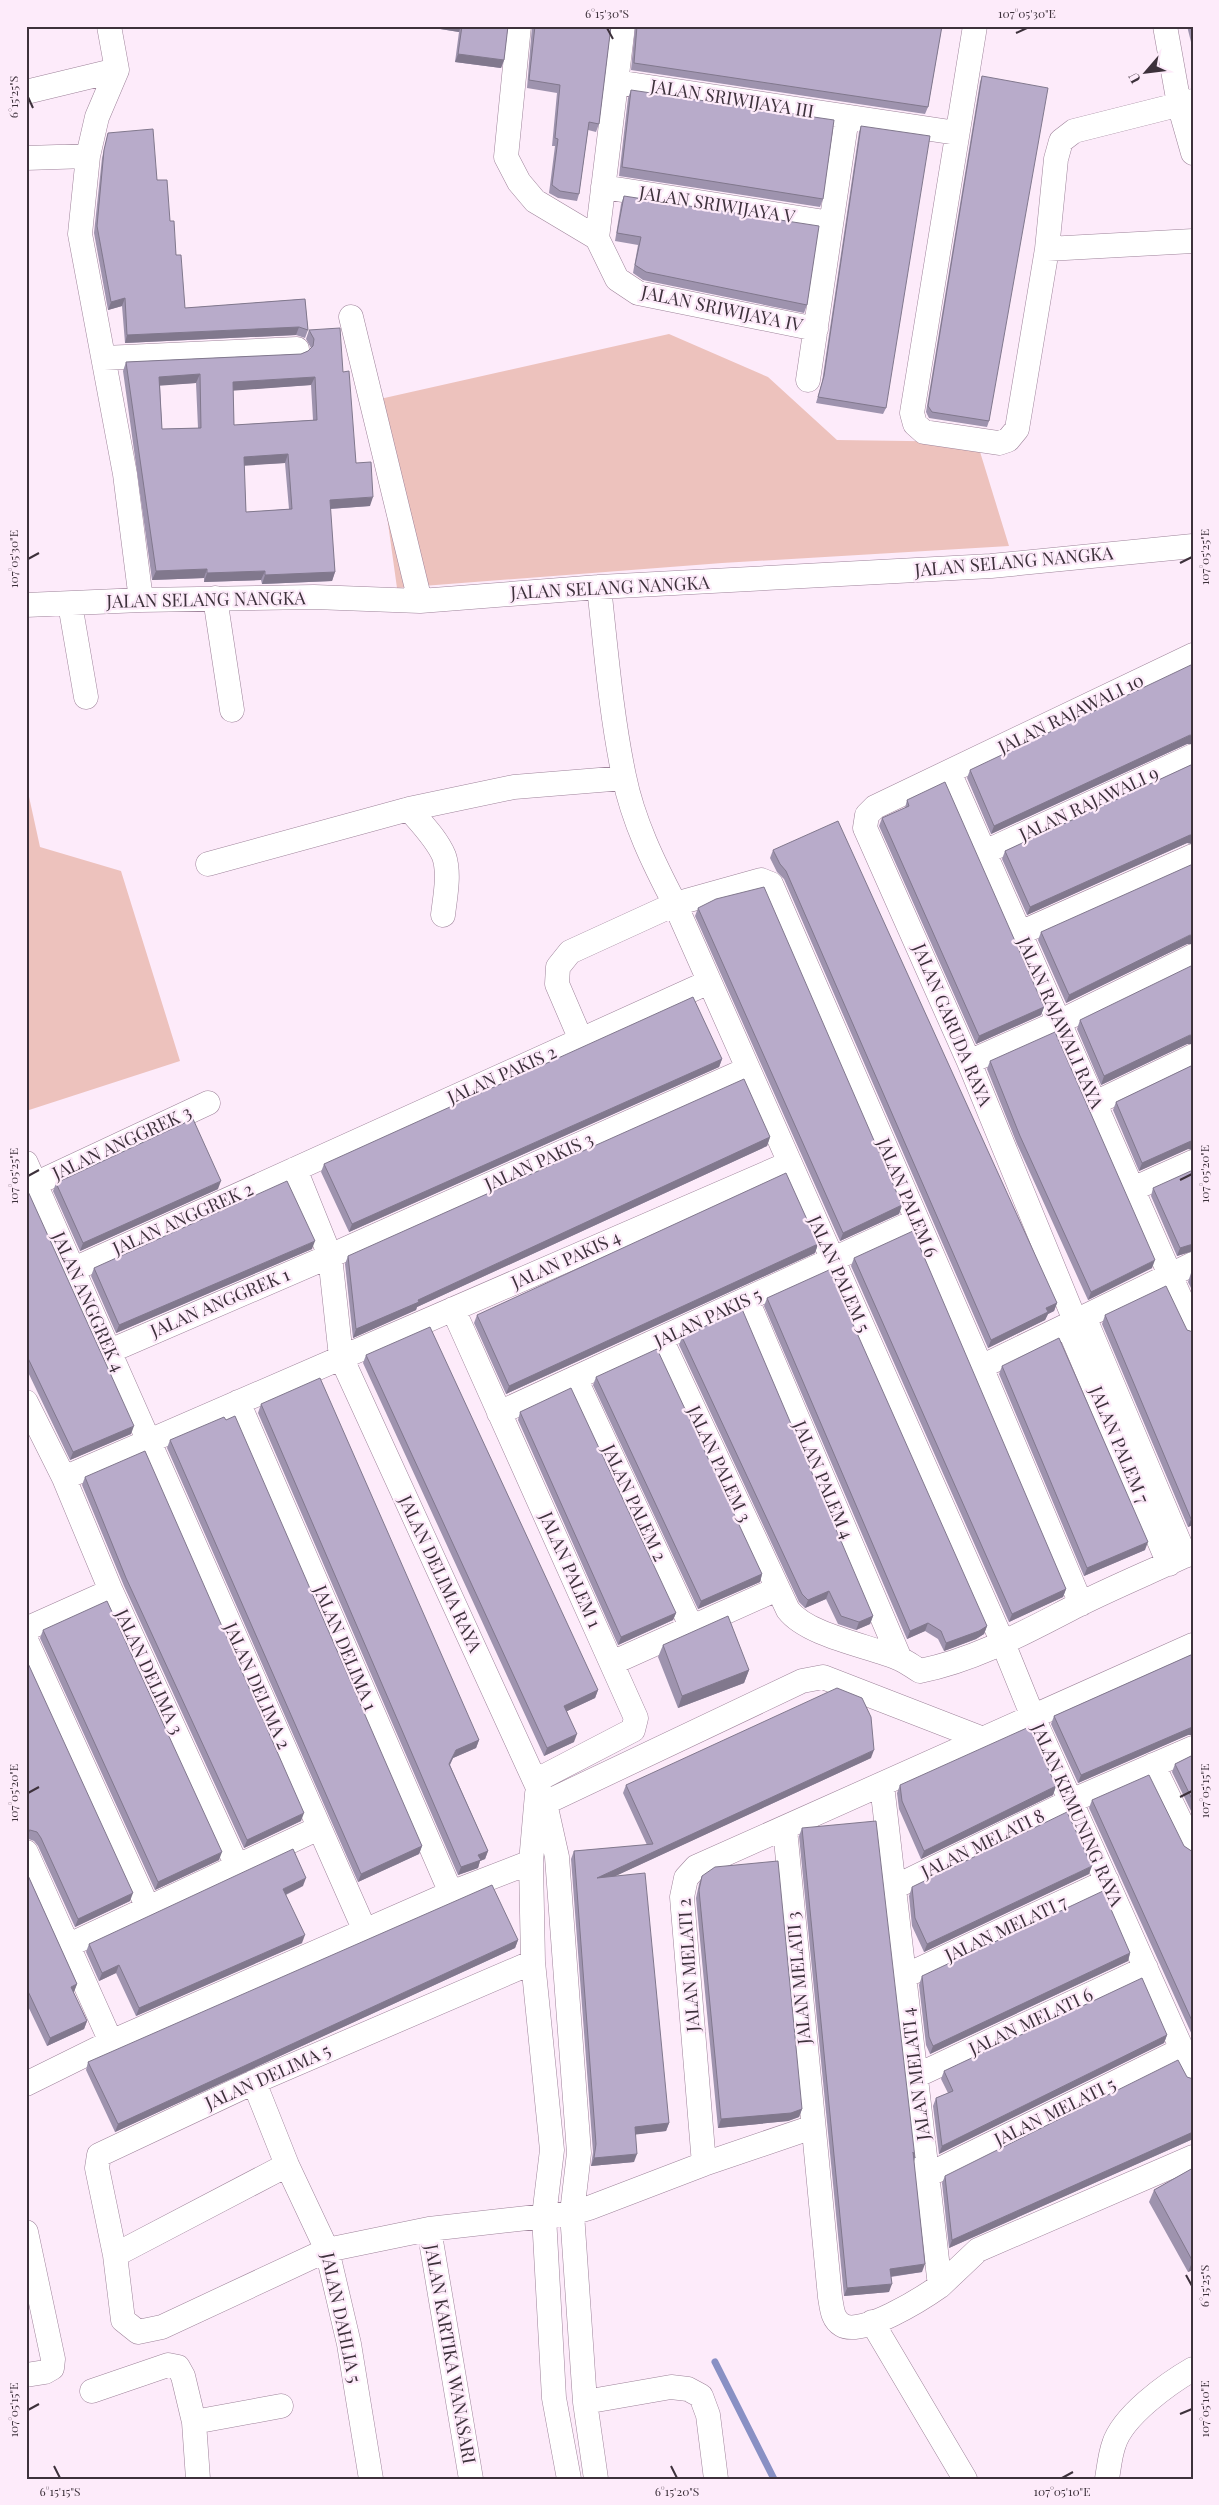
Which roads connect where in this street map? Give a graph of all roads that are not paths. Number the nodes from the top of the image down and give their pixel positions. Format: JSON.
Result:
{"nodes":[{"id":1,"x":109,"y":26,"type":"edge"},
{"id":2,"x":519,"y":26,"type":"edge"},
{"id":3,"x":623,"y":26,"type":"edge"},
{"id":4,"x":1165,"y":26,"type":"edge"},
{"id":5,"x":974,"y":27,"type":"edge"},
{"id":6,"x":117,"y":70,"type":"junction"},
{"id":7,"x":616,"y":82,"type":"junction"},
{"id":8,"x":26,"y":92,"type":"edge"},
{"id":9,"x":1186,"y":103,"type":"edge"},
{"id":10,"x":847,"y":117,"type":"junction"},
{"id":11,"x":957,"y":133,"type":"junction"},
{"id":12,"x":1193,"y":153,"type":"edge"},
{"id":13,"x":88,"y":156,"type":"junction"},
{"id":14,"x":26,"y":158,"type":"edge"},
{"id":15,"x":603,"y":187,"type":"junction"},
{"id":16,"x":831,"y":223,"type":"junction"},
{"id":17,"x":597,"y":238,"type":"junction"},
{"id":18,"x":1193,"y":241,"type":"edge"},
{"id":19,"x":1047,"y":249,"type":"junction"},
{"id":20,"x":351,"y":317,"type":"dead end"},
{"id":21,"x":816,"y":329,"type":"junction"},
{"id":22,"x":297,"y":349,"type":"dead end"},
{"id":23,"x":104,"y":358,"type":"junction"},
{"id":24,"x":808,"y":380,"type":"dead end"},
{"id":25,"x":1193,"y":546,"type":"edge"},
{"id":26,"x":599,"y":586,"type":"junction"},
{"id":27,"x":214,"y":598,"type":"junction"},
{"id":28,"x":141,"y":600,"type":"junction"},
{"id":29,"x":420,"y":601,"type":"junction"},
{"id":30,"x":70,"y":604,"type":"junction"},
{"id":31,"x":26,"y":605,"type":"edge"},
{"id":32,"x":1193,"y":655,"type":"edge"},
{"id":33,"x":86,"y":697,"type":"dead end"},
{"id":34,"x":232,"y":710,"type":"dead end"},
{"id":35,"x":1193,"y":756,"type":"edge"},
{"id":36,"x":949,"y":772,"type":"junction"},
{"id":37,"x":624,"y":778,"type":"junction"},
{"id":38,"x":409,"y":809,"type":"junction"},
{"id":39,"x":984,"y":852,"type":"junction"},
{"id":40,"x":1193,"y":856,"type":"edge"},
{"id":41,"x":208,"y":864,"type":"dead end"},
{"id":42,"x":675,"y":904,"type":"junction"},
{"id":43,"x":443,"y":915,"type":"dead end"},
{"id":44,"x":1020,"y":933,"type":"junction"},
{"id":45,"x":1193,"y":956,"type":"edge"},
{"id":46,"x":709,"y":982,"type":"junction"},
{"id":47,"x":1059,"y":1022,"type":"junction"},
{"id":48,"x":581,"y":1040,"type":"junction"},
{"id":49,"x":1193,"y":1056,"type":"edge"},
{"id":50,"x":969,"y":1062,"type":"junction"},
{"id":51,"x":748,"y":1069,"type":"junction"},
{"id":52,"x":208,"y":1103,"type":"dead end"},
{"id":53,"x":1095,"y":1103,"type":"junction"},
{"id":54,"x":790,"y":1162,"type":"junction"},
{"id":55,"x":1193,"y":1162,"type":"edge"},
{"id":56,"x":295,"y":1169,"type":"junction"},
{"id":57,"x":31,"y":1173,"type":"edge"},
{"id":58,"x":1133,"y":1189,"type":"junction"},
{"id":59,"x":916,"y":1221,"type":"junction"},
{"id":60,"x":330,"y":1256,"type":"junction"},
{"id":61,"x":833,"y":1260,"type":"junction"},
{"id":62,"x":1193,"y":1264,"type":"edge"},
{"id":63,"x":72,"y":1270,"type":"junction"},
{"id":64,"x":1170,"y":1274,"type":"junction"},
{"id":65,"x":747,"y":1300,"type":"junction"},
{"id":66,"x":453,"y":1310,"type":"junction"},
{"id":67,"x":1076,"y":1323,"type":"junction"},
{"id":68,"x":1193,"y":1327,"type":"edge"},
{"id":69,"x":661,"y":1339,"type":"junction"},
{"id":70,"x":110,"y":1351,"type":"junction"},
{"id":71,"x":341,"y":1357,"type":"junction"},
{"id":72,"x":981,"y":1367,"type":"junction"},
{"id":73,"x":575,"y":1378,"type":"junction"},
{"id":74,"x":26,"y":1402,"type":"edge"},
{"id":75,"x":238,"y":1402,"type":"junction"},
{"id":76,"x":499,"y":1413,"type":"junction"},
{"id":77,"x":149,"y":1441,"type":"junction"},
{"id":78,"x":64,"y":1478,"type":"junction"},
{"id":79,"x":1182,"y":1557,"type":"edge"},
{"id":80,"x":777,"y":1589,"type":"junction"},
{"id":81,"x":111,"y":1591,"type":"junction"},
{"id":82,"x":1081,"y":1604,"type":"junction"},
{"id":83,"x":692,"y":1628,"type":"junction"},
{"id":84,"x":26,"y":1629,"type":"edge"},
{"id":85,"x":26,"y":1640,"type":"edge"},
{"id":86,"x":1003,"y":1644,"type":"junction"},
{"id":87,"x":1193,"y":1645,"type":"edge"},
{"id":88,"x":900,"y":1659,"type":"junction"},
{"id":89,"x":612,"y":1663,"type":"junction"},
{"id":90,"x":1032,"y":1717,"type":"junction"},
{"id":91,"x":983,"y":1739,"type":"junction"},
{"id":92,"x":1193,"y":1748,"type":"edge"},
{"id":93,"x":1152,"y":1765,"type":"junction"},
{"id":94,"x":882,"y":1785,"type":"junction"},
{"id":95,"x":539,"y":1795,"type":"junction"},
{"id":96,"x":1071,"y":1801,"type":"junction"},
{"id":97,"x":319,"y":1828,"type":"junction"},
{"id":98,"x":785,"y":1829,"type":"junction"},
{"id":99,"x":1193,"y":1847,"type":"edge"},
{"id":100,"x":26,"y":1852,"type":"edge"},
{"id":101,"x":531,"y":1862,"type":"junction"},
{"id":102,"x":237,"y":1866,"type":"junction"},
{"id":103,"x":1106,"y":1881,"type":"junction"},
{"id":104,"x":895,"y":1887,"type":"junction"},
{"id":105,"x":451,"y":1893,"type":"junction"},
{"id":106,"x":148,"y":1908,"type":"junction"},
{"id":107,"x":365,"y":1931,"type":"junction"},
{"id":108,"x":67,"y":1946,"type":"junction"},
{"id":109,"x":532,"y":1962,"type":"junction"},
{"id":110,"x":1146,"y":1968,"type":"junction"},
{"id":111,"x":905,"y":1976,"type":"junction"},
{"id":112,"x":111,"y":2042,"type":"junction"},
{"id":113,"x":1183,"y":2049,"type":"junction"},
{"id":114,"x":1193,"y":2074,"type":"edge"},
{"id":115,"x":916,"y":2076,"type":"junction"},
{"id":116,"x":254,"y":2082,"type":"junction"},
{"id":117,"x":26,"y":2084,"type":"edge"},
{"id":118,"x":813,"y":2127,"type":"junction"},
{"id":119,"x":1193,"y":2157,"type":"edge"},
{"id":120,"x":704,"y":2164,"type":"junction"},
{"id":121,"x":287,"y":2165,"type":"junction"},
{"id":122,"x":928,"y":2175,"type":"junction"},
{"id":123,"x":572,"y":2212,"type":"junction"},
{"id":124,"x":544,"y":2216,"type":"junction"},
{"id":125,"x":429,"y":2230,"type":"junction"},
{"id":126,"x":26,"y":2232,"type":"edge"},
{"id":127,"x":327,"y":2250,"type":"junction"},
{"id":128,"x":115,"y":2255,"type":"junction"},
{"id":129,"x":940,"y":2286,"type":"junction"},
{"id":130,"x":872,"y":2322,"type":"junction"},
{"id":131,"x":1193,"y":2369,"type":"edge"},
{"id":132,"x":26,"y":2375,"type":"edge"},
{"id":133,"x":92,"y":2391,"type":"dead end"},
{"id":134,"x":584,"y":2402,"type":"junction"},
{"id":135,"x":281,"y":2406,"type":"dead end"},
{"id":136,"x":194,"y":2422,"type":"junction"},
{"id":137,"x":371,"y":2478,"type":"edge"},
{"id":138,"x":198,"y":2479,"type":"edge"},
{"id":139,"x":471,"y":2479,"type":"edge"},
{"id":140,"x":569,"y":2479,"type":"edge"},
{"id":141,"x":596,"y":2479,"type":"edge"},
{"id":142,"x":716,"y":2479,"type":"edge"},
{"id":143,"x":965,"y":2479,"type":"edge"},
{"id":144,"x":1107,"y":2479,"type":"edge"}],
"edges":[{"from":1,"to":6,"type":"street"},
{"from":2,"to":17,"type":"street"},
{"from":3,"to":7,"type":"street"},
{"from":4,"to":9,"type":"street"},
{"from":5,"to":11,"type":"street"},
{"from":6,"to":8,"type":"street"},
{"from":6,"to":13,"type":"street"},
{"from":7,"to":10,"type":"street","name":"JALAN SRIWIJAYA III"},
{"from":7,"to":15,"type":"street"},
{"from":9,"to":12,"type":"street"},
{"from":9,"to":19,"type":"street"},
{"from":10,"to":11,"type":"street","name":"JALAN SRIWIJAYA III"},
{"from":10,"to":16,"type":"street","name":"JALAN SRIWIJAYA IV"},
{"from":11,"to":19,"type":"street"},
{"from":13,"to":14,"type":"street"},
{"from":13,"to":23,"type":"street"},
{"from":15,"to":16,"type":"street","name":"JALAN SRIWIJAYA V"},
{"from":15,"to":17,"type":"street"},
{"from":16,"to":21,"type":"street","name":"JALAN SRIWIJAYA IV"},
{"from":17,"to":21,"type":"street","name":"JALAN SRIWIJAYA IV"},
{"from":18,"to":19,"type":"street"},
{"from":20,"to":29,"type":"street"},
{"from":21,"to":24,"type":"street","name":"JALAN SRIWIJAYA IV"},
{"from":22,"to":23,"type":"street"},
{"from":23,"to":28,"type":"street"},
{"from":25,"to":26,"type":"street","name":"JALAN SELANG NANGKA"},
{"from":26,"to":29,"type":"street","name":"JALAN SELANG NANGKA"},
{"from":26,"to":37,"type":"street","name":"JALAN PALEM 5"},
{"from":27,"to":28,"type":"street","name":"JALAN SELANG NANGKA"},
{"from":27,"to":29,"type":"street","name":"JALAN SELANG NANGKA"},
{"from":27,"to":34,"type":"street"},
{"from":28,"to":30,"type":"street","name":"JALAN SELANG NANGKA"},
{"from":30,"to":31,"type":"street","name":"JALAN SELANG NANGKA"},
{"from":30,"to":33,"type":"street"},
{"from":32,"to":36,"type":"street","name":"JALAN RAJAWALI 10"},
{"from":35,"to":39,"type":"street","name":"JALAN RAJAWALI 9"},
{"from":36,"to":39,"type":"street","name":"JALAN RAJAWALI RAYA"},
{"from":36,"to":50,"type":"street","name":"JALAN GARUDA RAYA"},
{"from":37,"to":38,"type":"street"},
{"from":37,"to":42,"type":"street","name":"JALAN PALEM 5"},
{"from":38,"to":41,"type":"street"},
{"from":38,"to":43,"type":"street"},
{"from":39,"to":44,"type":"street","name":"JALAN RAJAWALI RAYA"},
{"from":40,"to":44,"type":"street"},
{"from":42,"to":46,"type":"street","name":"JALAN PALEM 5"},
{"from":42,"to":48,"type":"street","name":"JALAN PALEM 6"},
{"from":42,"to":59,"type":"street","name":"JALAN PALEM 6"},
{"from":44,"to":47,"type":"street","name":"JALAN RAJAWALI RAYA"},
{"from":45,"to":47,"type":"street"},
{"from":46,"to":48,"type":"street","name":"JALAN PAKIS 2"},
{"from":46,"to":51,"type":"street","name":"JALAN PALEM 5"},
{"from":47,"to":50,"type":"street"},
{"from":47,"to":53,"type":"street","name":"JALAN RAJAWALI RAYA"},
{"from":48,"to":56,"type":"street","name":"JALAN PAKIS 2"},
{"from":49,"to":53,"type":"street"},
{"from":50,"to":67,"type":"street","name":"JALAN GARUDA RAYA"},
{"from":51,"to":54,"type":"street","name":"JALAN PALEM 5"},
{"from":51,"to":60,"type":"street","name":"JALAN PAKIS 3"},
{"from":52,"to":57,"type":"street","name":"JALAN ANGGREK 3"},
{"from":53,"to":58,"type":"street","name":"JALAN RAJAWALI RAYA"},
{"from":54,"to":61,"type":"street","name":"JALAN PALEM 5"},
{"from":54,"to":66,"type":"street","name":"JALAN PAKIS 4"},
{"from":55,"to":58,"type":"street"},
{"from":56,"to":60,"type":"street","name":"JALAN DELIMA RAYA"},
{"from":56,"to":63,"type":"street","name":"JALAN ANGGREK 2"},
{"from":57,"to":63,"type":"street","name":"JALAN ANGGREK 4"},
{"from":58,"to":64,"type":"street","name":"JALAN RAJAWALI RAYA"},
{"from":59,"to":61,"type":"street","name":"JALAN PAKIS 5"},
{"from":59,"to":72,"type":"street","name":"JALAN PALEM 6"},
{"from":60,"to":70,"type":"street","name":"JALAN ANGGREK 1"},
{"from":60,"to":71,"type":"street","name":"JALAN DELIMA RAYA"},
{"from":61,"to":65,"type":"street","name":"JALAN PAKIS 5"},
{"from":61,"to":86,"type":"street","name":"JALAN PALEM 5"},
{"from":62,"to":64,"type":"street"},
{"from":63,"to":70,"type":"street","name":"JALAN ANGGREK 4"},
{"from":64,"to":67,"type":"street"},
{"from":64,"to":68,"type":"street","name":"JALAN RAJAWALI RAYA"},
{"from":65,"to":69,"type":"street","name":"JALAN PAKIS 5"},
{"from":65,"to":88,"type":"street","name":"JALAN PALEM 4"},
{"from":66,"to":71,"type":"street","name":"JALAN PAKIS 4"},
{"from":66,"to":76,"type":"street","name":"JALAN PALEM 1"},
{"from":67,"to":72,"type":"street"},
{"from":67,"to":79,"type":"street","name":"JALAN PALEM 7"},
{"from":69,"to":73,"type":"street","name":"JALAN PAKIS 5"},
{"from":69,"to":80,"type":"street","name":"JALAN PALEM 3"},
{"from":70,"to":77,"type":"street","name":"JALAN ANGGREK 4"},
{"from":71,"to":75,"type":"street","name":"JALAN PAKIS 4"},
{"from":71,"to":95,"type":"street","name":"JALAN DELIMA RAYA"},
{"from":72,"to":82,"type":"street","name":"JALAN PALEM 6"},
{"from":73,"to":76,"type":"street","name":"JALAN PAKIS 5"},
{"from":73,"to":83,"type":"street","name":"JALAN PALEM 2"},
{"from":74,"to":78,"type":"street"},
{"from":75,"to":77,"type":"street","name":"JALAN PAKIS 4"},
{"from":75,"to":105,"type":"street","name":"JALAN DELIMA 1"},
{"from":76,"to":89,"type":"street","name":"JALAN PALEM 1"},
{"from":77,"to":78,"type":"street","name":"JALAN PAKIS 4"},
{"from":77,"to":97,"type":"street","name":"JALAN DELIMA 2"},
{"from":78,"to":81,"type":"street","name":"JALAN DELIMA 3"},
{"from":79,"to":82,"type":"street","name":"JALAN PALEM 3"},
{"from":80,"to":83,"type":"street"},
{"from":80,"to":88,"type":"street","name":"JALAN PALEM 3"},
{"from":81,"to":84,"type":"street"},
{"from":81,"to":102,"type":"street","name":"JALAN DELIMA 3"},
{"from":82,"to":86,"type":"street","name":"JALAN PALEM 3"},
{"from":83,"to":89,"type":"street"},
{"from":85,"to":106,"type":"street"},
{"from":86,"to":88,"type":"street","name":"JALAN PALEM 3"},
{"from":86,"to":90,"type":"street","name":"JALAN PALEM 5"},
{"from":87,"to":90,"type":"street","name":"JALAN KEMUNING RAYA"},
{"from":89,"to":95,"type":"street","name":"JALAN PALEM 1"},
{"from":90,"to":91,"type":"street","name":"JALAN MELATI 2"},
{"from":90,"to":96,"type":"street","name":"JALAN KEMUNING RAYA"},
{"from":91,"to":94,"type":"street","name":"JALAN MELATI 2"},
{"from":91,"to":95,"type":"street"},
{"from":92,"to":93,"type":"street","name":"JALAN MELATI 8"},
{"from":93,"to":96,"type":"street","name":"JALAN MELATI 8"},
{"from":93,"to":99,"type":"street"},
{"from":94,"to":98,"type":"street","name":"JALAN MELATI 2"},
{"from":94,"to":104,"type":"street","name":"JALAN MELATI 4"},
{"from":95,"to":101,"type":"street"},
{"from":95,"to":123,"type":"street","name":"JALAN DELIMA RAYA"},
{"from":96,"to":103,"type":"street","name":"JALAN KEMUNING RAYA"},
{"from":96,"to":104,"type":"street","name":"JALAN MELATI 8"},
{"from":97,"to":102,"type":"street"},
{"from":97,"to":107,"type":"street","name":"JALAN DELIMA 2"},
{"from":98,"to":118,"type":"street","name":"JALAN MELATI 3"},
{"from":98,"to":120,"type":"street","name":"JALAN MELATI 2"},
{"from":100,"to":108,"type":"street"},
{"from":101,"to":105,"type":"street"},
{"from":101,"to":109,"type":"street"},
{"from":102,"to":106,"type":"street"},
{"from":103,"to":110,"type":"street","name":"JALAN KEMUNING RAYA"},
{"from":103,"to":111,"type":"street","name":"JALAN MELATI 7"},
{"from":104,"to":111,"type":"street","name":"JALAN MELATI 4"},
{"from":105,"to":107,"type":"street"},
{"from":106,"to":108,"type":"street"},
{"from":107,"to":112,"type":"street"},
{"from":108,"to":112,"type":"street"},
{"from":109,"to":116,"type":"street","name":"JALAN DELIMA 5"},
{"from":109,"to":124,"type":"street"},
{"from":110,"to":113,"type":"street","name":"JALAN KEMUNING RAYA"},
{"from":110,"to":115,"type":"street","name":"JALAN MELATI 6"},
{"from":111,"to":115,"type":"street","name":"JALAN MELATI 4"},
{"from":112,"to":117,"type":"street"},
{"from":113,"to":114,"type":"street","name":"JALAN KEMUNING RAYA"},
{"from":113,"to":122,"type":"street","name":"JALAN MELATI 5"},
{"from":115,"to":122,"type":"street","name":"JALAN MELATI 4"},
{"from":116,"to":121,"type":"street","name":"JALAN DAHLIA 5"},
{"from":116,"to":128,"type":"street","name":"JALAN DELIMA 5"},
{"from":118,"to":120,"type":"street"},
{"from":118,"to":130,"type":"street","name":"JALAN MELATI 3"},
{"from":119,"to":129,"type":"street"},
{"from":120,"to":123,"type":"street"},
{"from":121,"to":127,"type":"street","name":"JALAN DAHLIA 5"},
{"from":121,"to":128,"type":"street"},
{"from":122,"to":129,"type":"street","name":"JALAN MELATI 4"},
{"from":123,"to":124,"type":"street"},
{"from":123,"to":134,"type":"street","name":"JALAN DELIMA RAYA"},
{"from":124,"to":125,"type":"street"},
{"from":124,"to":140,"type":"street"},
{"from":125,"to":127,"type":"street"},
{"from":125,"to":139,"type":"street","name":"JALAN KARTIKA WANASARI"},
{"from":126,"to":132,"type":"street"},
{"from":127,"to":128,"type":"street","name":"JALAN DELIMA 5"},
{"from":127,"to":137,"type":"street","name":"JALAN DAHLIA 5"},
{"from":129,"to":130,"type":"street"},
{"from":130,"to":143,"type":"street"},
{"from":131,"to":144,"type":"street"},
{"from":133,"to":136,"type":"street"},
{"from":134,"to":141,"type":"street","name":"JALAN DELIMA RAYA"},
{"from":134,"to":142,"type":"street"},
{"from":135,"to":136,"type":"street"},
{"from":136,"to":138,"type":"street"}]}
